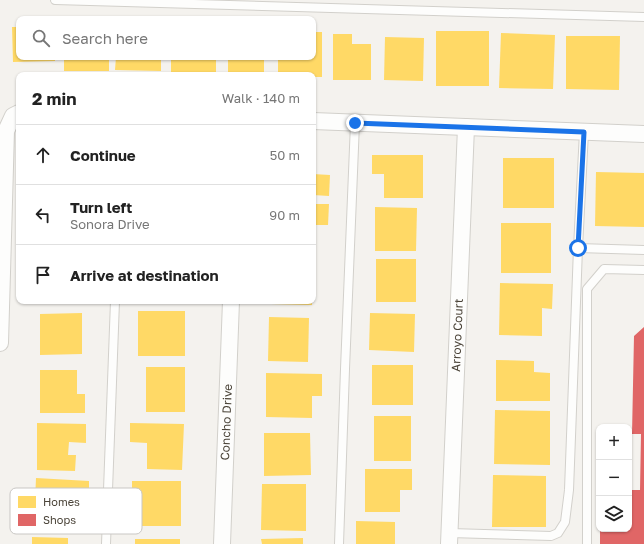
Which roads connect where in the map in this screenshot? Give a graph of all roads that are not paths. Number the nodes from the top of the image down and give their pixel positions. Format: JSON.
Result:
{"nodes":[{"id":1,"x":55,"y":0,"type":"edge"},
{"id":2,"x":644,"y":17,"type":"edge"},
{"id":3,"x":16,"y":115,"type":"edge"},
{"id":4,"x":316,"y":121,"type":"edge"},
{"id":5,"x":355,"y":123,"type":"junction"},
{"id":6,"x":466,"y":127,"type":"junction"},
{"id":7,"x":584,"y":132,"type":"junction"},
{"id":8,"x":644,"y":134,"type":"edge"},
{"id":9,"x":578,"y":248,"type":"junction"},
{"id":10,"x":644,"y":250,"type":"edge"},
{"id":11,"x":644,"y":270,"type":"edge"},
{"id":12,"x":115,"y":304,"type":"edge"},
{"id":13,"x":231,"y":304,"type":"edge"},
{"id":14,"x":0,"y":343,"type":"edge"},
{"id":15,"x":108,"y":488,"type":"edge"},
{"id":16,"x":106,"y":534,"type":"edge"},
{"id":17,"x":450,"y":539,"type":"edge"},
{"id":18,"x":106,"y":544,"type":"edge"},
{"id":19,"x":222,"y":544,"type":"edge"},
{"id":20,"x":339,"y":544,"type":"edge"},
{"id":21,"x":587,"y":544,"type":"edge"}],
"edges":[{"from":1,"to":2,"type":"lane"},
{"from":3,"to":14,"type":"street"},
{"from":4,"to":5,"type":"street"},
{"from":5,"to":6,"type":"street"},
{"from":5,"to":20,"type":"lane"},
{"from":6,"to":7,"type":"street"},
{"from":6,"to":17,"type":"street","name":"Arroyo Court"},
{"from":7,"to":8,"type":"street"},
{"from":7,"to":9,"type":"lane"},
{"from":9,"to":10,"type":"lane"},
{"from":9,"to":17,"type":"lane"},
{"from":11,"to":21,"type":"lane"},
{"from":12,"to":15,"type":"lane"},
{"from":13,"to":19,"type":"street","name":"Concho Drive"},
{"from":16,"to":18,"type":"lane"}]}
